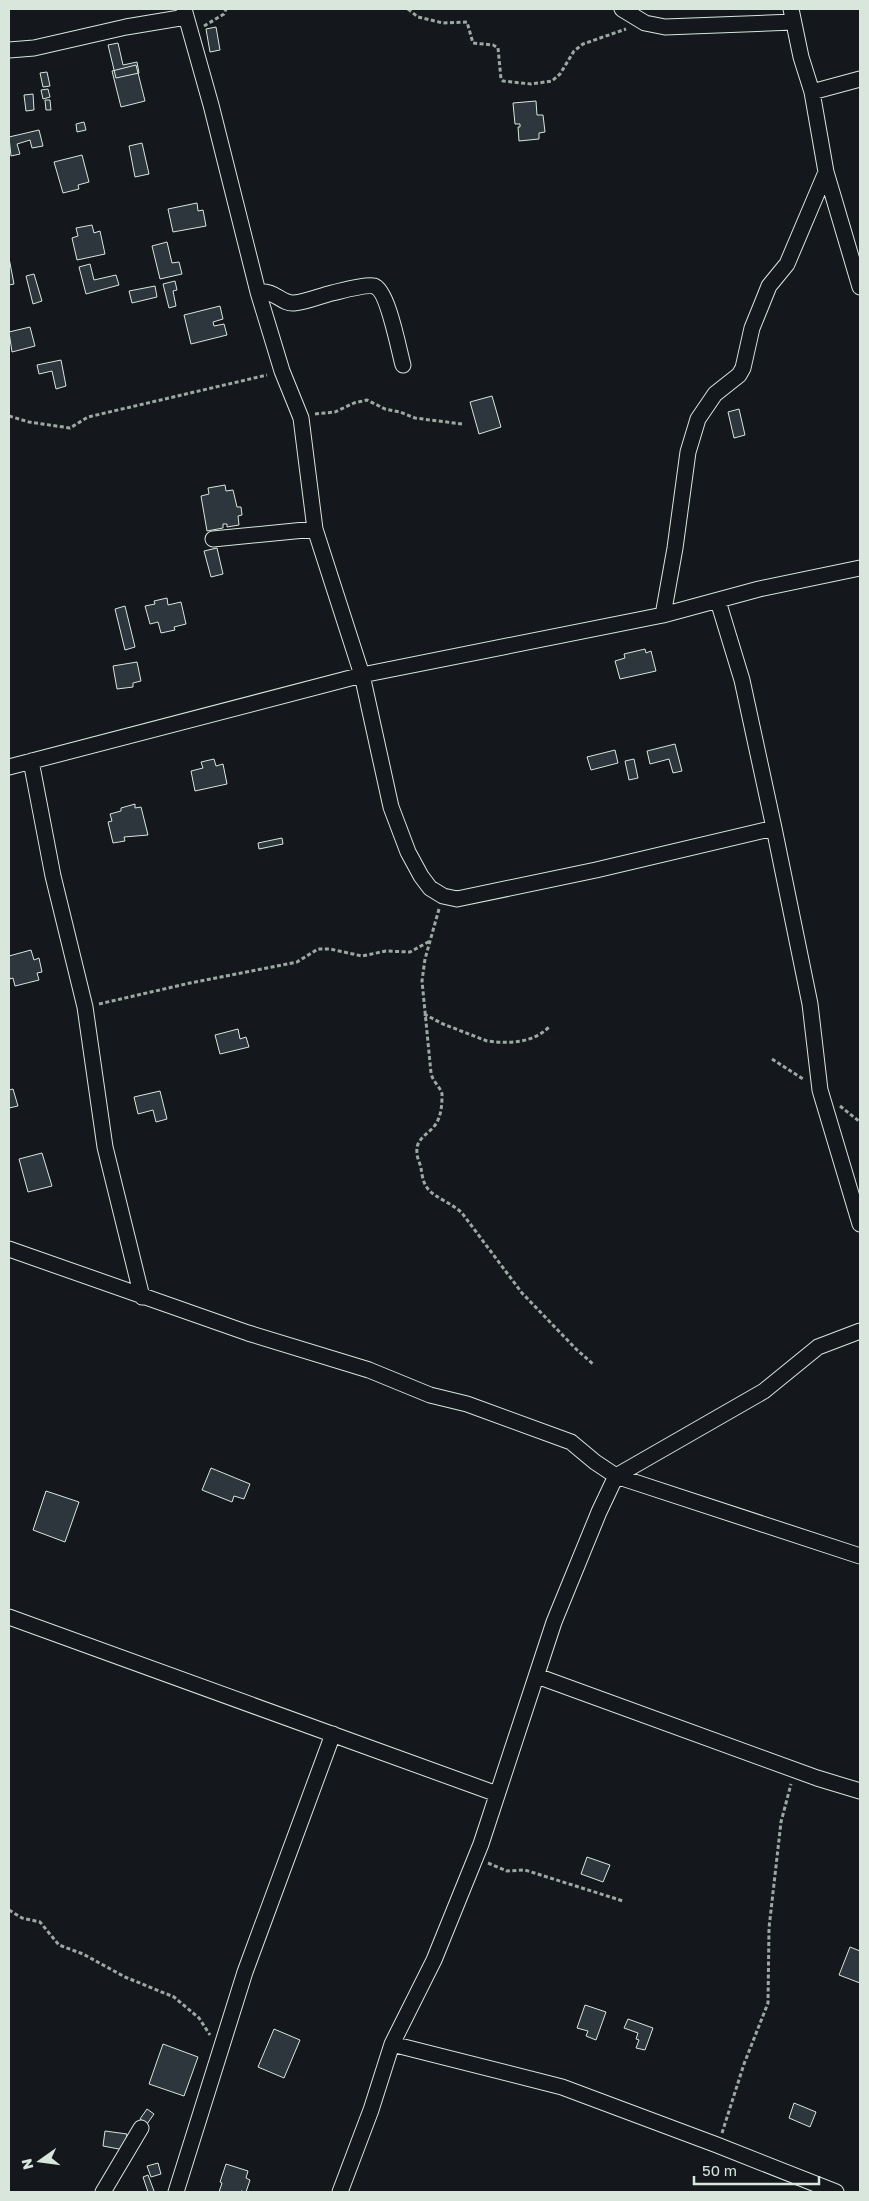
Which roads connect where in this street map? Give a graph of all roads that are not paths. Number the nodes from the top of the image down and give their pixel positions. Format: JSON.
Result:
{"nodes":[{"id":1,"x":622,"y":9,"type":"edge"},
{"id":2,"x":185,"y":13,"type":"edge"},
{"id":3,"x":792,"y":16,"type":"edge"},
{"id":4,"x":9,"y":50,"type":"edge"},
{"id":5,"x":860,"y":79,"type":"edge"},
{"id":6,"x":812,"y":92,"type":"junction"},
{"id":7,"x":826,"y":172,"type":"junction"},
{"id":8,"x":860,"y":287,"type":"edge"},
{"id":9,"x":258,"y":292,"type":"junction"},
{"id":10,"x":403,"y":365,"type":"dead end"},
{"id":11,"x":315,"y":529,"type":"junction"},
{"id":12,"x":213,"y":539,"type":"dead end"},
{"id":13,"x":860,"y":568,"type":"edge"},
{"id":14,"x":718,"y":601,"type":"junction"},
{"id":15,"x":662,"y":614,"type":"junction"},
{"id":16,"x":362,"y":675,"type":"junction"},
{"id":17,"x":31,"y":761,"type":"junction"},
{"id":18,"x":9,"y":767,"type":"edge"},
{"id":19,"x":774,"y":828,"type":"junction"},
{"id":20,"x":860,"y":1224,"type":"edge"},
{"id":21,"x":9,"y":1249,"type":"edge"},
{"id":22,"x":142,"y":1297,"type":"junction"},
{"id":23,"x":860,"y":1331,"type":"edge"},
{"id":24,"x":616,"y":1476,"type":"junction"},
{"id":25,"x":860,"y":1556,"type":"edge"},
{"id":26,"x":9,"y":1617,"type":"edge"},
{"id":27,"x":537,"y":1676,"type":"junction"},
{"id":28,"x":332,"y":1734,"type":"junction"},
{"id":29,"x":860,"y":1791,"type":"edge"},
{"id":30,"x":497,"y":1794,"type":"junction"},
{"id":31,"x":392,"y":2044,"type":"junction"},
{"id":32,"x":141,"y":2128,"type":"dead end"},
{"id":33,"x":103,"y":2192,"type":"edge"},
{"id":34,"x":176,"y":2192,"type":"edge"},
{"id":35,"x":340,"y":2192,"type":"edge"},
{"id":36,"x":836,"y":2192,"type":"edge"}],
"edges":[{"from":1,"to":3,"type":"street"},
{"from":2,"to":4,"type":"street"},
{"from":2,"to":9,"type":"street"},
{"from":3,"to":6,"type":"street"},
{"from":5,"to":6,"type":"street"},
{"from":6,"to":7,"type":"street"},
{"from":7,"to":8,"type":"street"},
{"from":7,"to":15,"type":"street"},
{"from":9,"to":10,"type":"street"},
{"from":9,"to":11,"type":"street"},
{"from":11,"to":12,"type":"street"},
{"from":11,"to":16,"type":"street"},
{"from":13,"to":14,"type":"street"},
{"from":14,"to":15,"type":"street"},
{"from":14,"to":19,"type":"street"},
{"from":15,"to":16,"type":"street"},
{"from":16,"to":17,"type":"street"},
{"from":16,"to":19,"type":"street"},
{"from":17,"to":18,"type":"street"},
{"from":17,"to":22,"type":"street"},
{"from":19,"to":20,"type":"street"},
{"from":21,"to":22,"type":"street"},
{"from":22,"to":24,"type":"street"},
{"from":23,"to":24,"type":"street"},
{"from":24,"to":25,"type":"street"},
{"from":24,"to":27,"type":"street"},
{"from":26,"to":28,"type":"street"},
{"from":27,"to":29,"type":"street"},
{"from":27,"to":30,"type":"street"},
{"from":28,"to":30,"type":"street"},
{"from":28,"to":34,"type":"street"},
{"from":30,"to":31,"type":"street"},
{"from":31,"to":35,"type":"street"},
{"from":31,"to":36,"type":"street"},
{"from":32,"to":33,"type":"street"}]}
